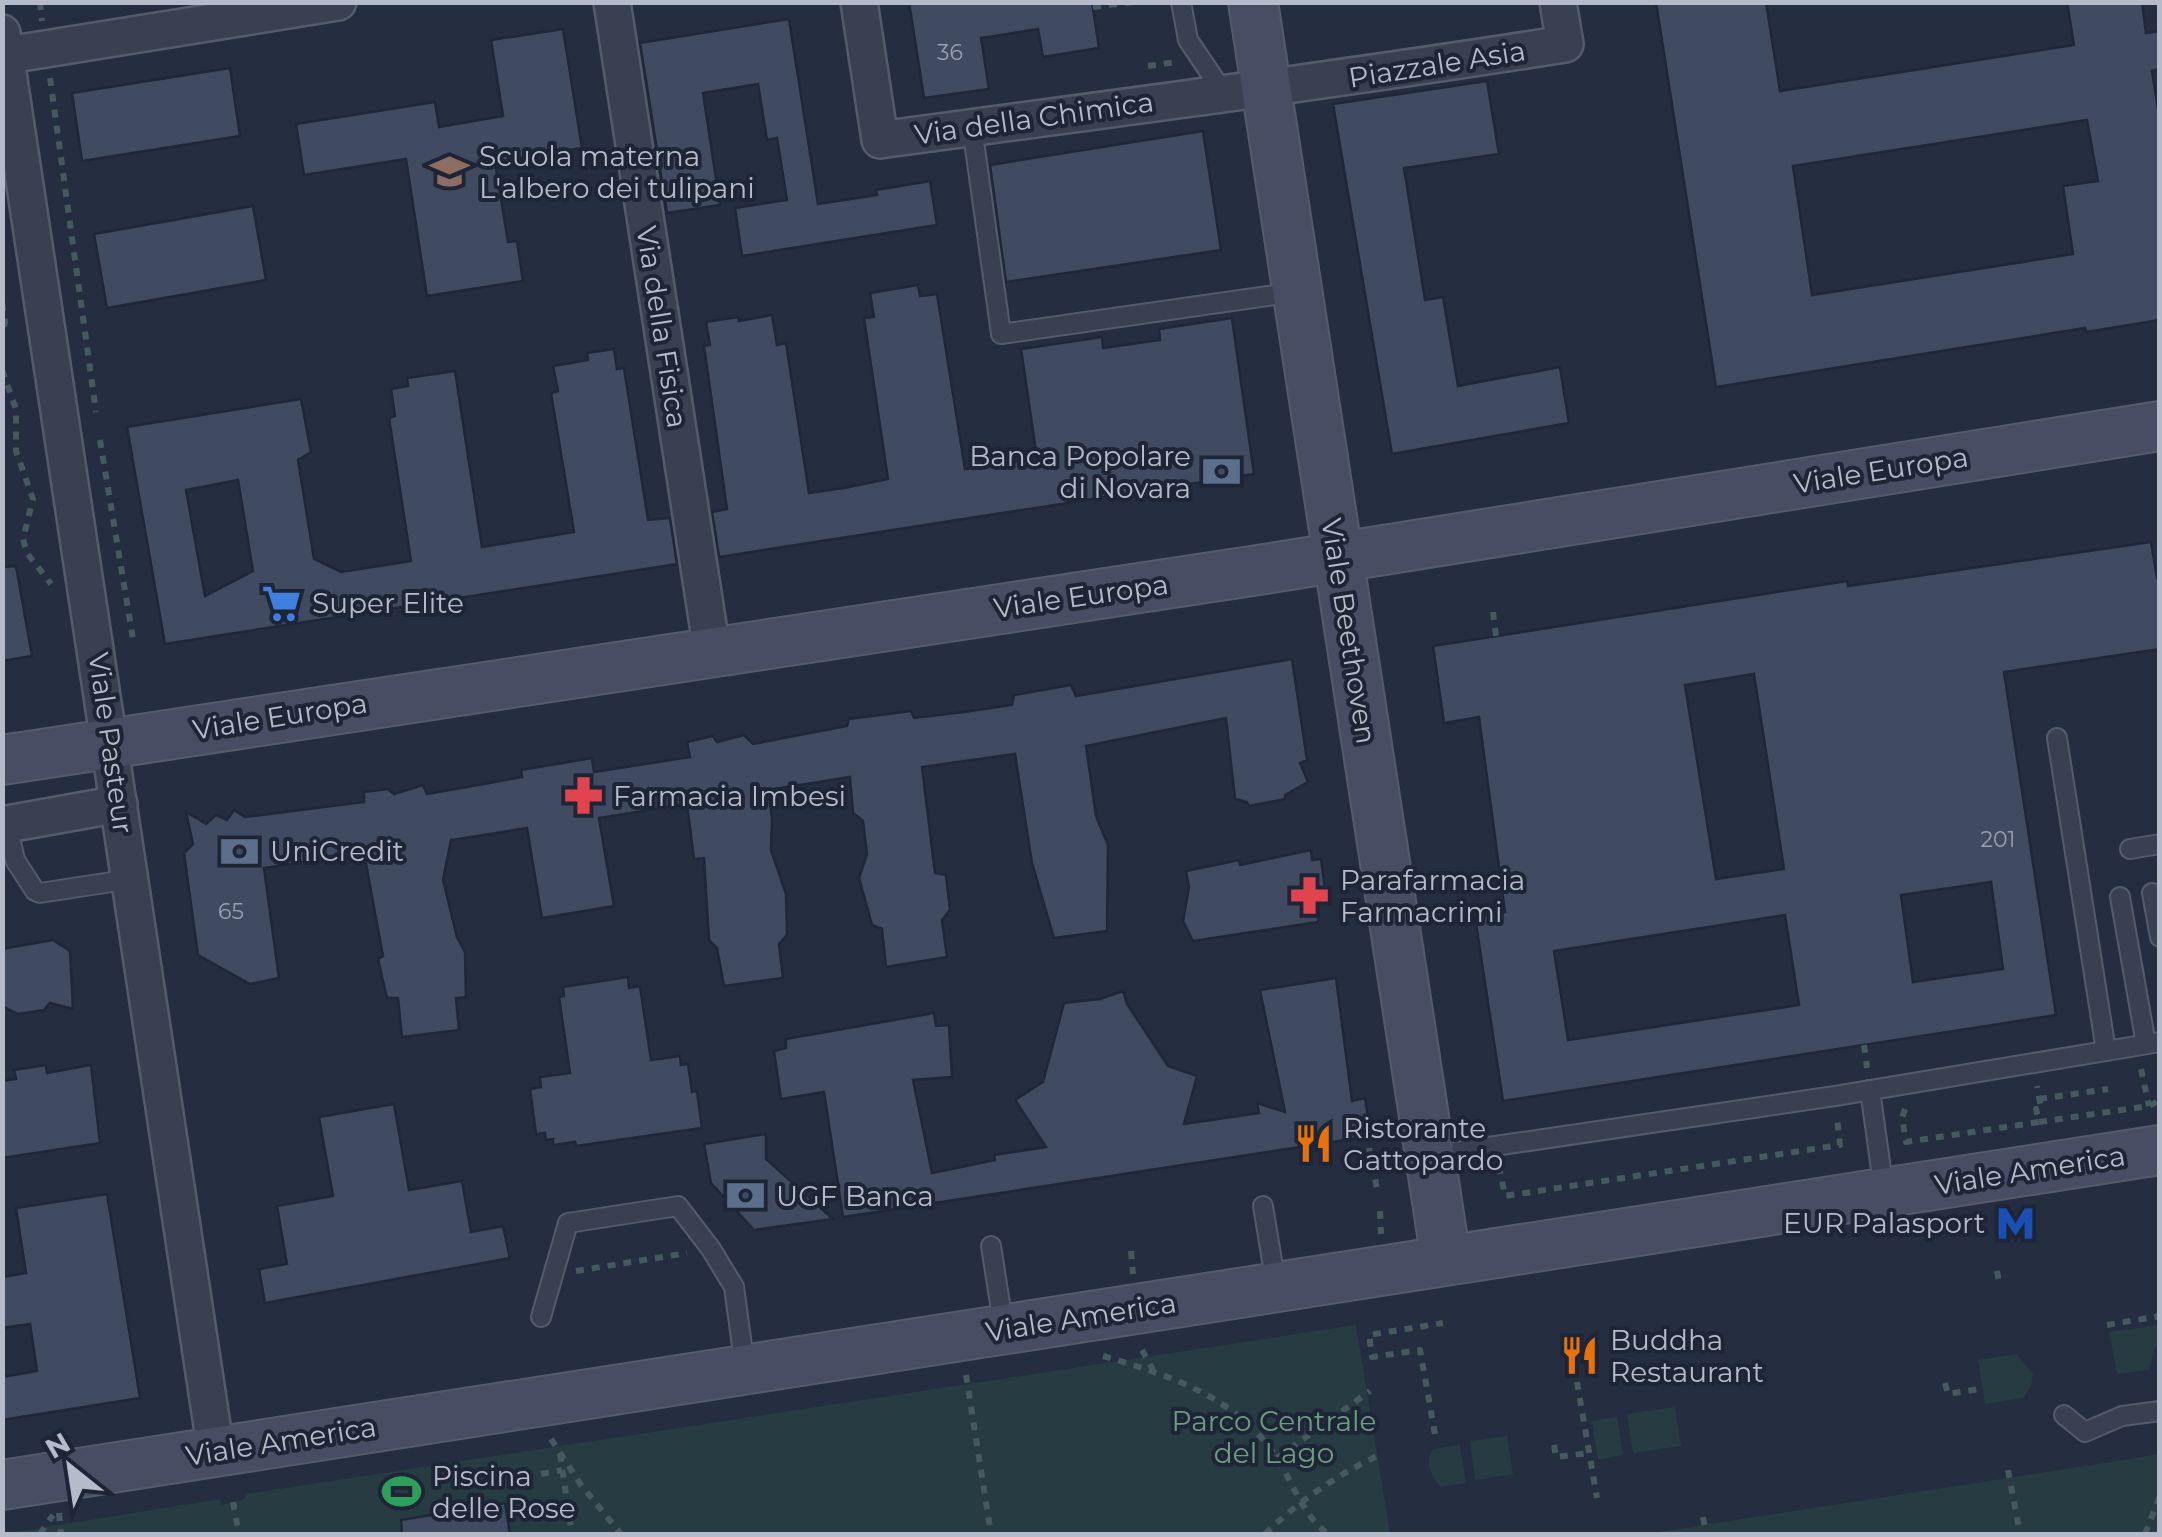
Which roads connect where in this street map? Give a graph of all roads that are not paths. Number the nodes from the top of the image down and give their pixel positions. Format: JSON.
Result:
{"nodes":[{"id":1,"x":338,"y":2,"type":"edge"},
{"id":2,"x":612,"y":2,"type":"edge"},
{"id":3,"x":1181,"y":2,"type":"edge"},
{"id":4,"x":1253,"y":2,"type":"edge"},
{"id":5,"x":1558,"y":2,"type":"edge"},
{"id":6,"x":857,"y":11,"type":"edge"},
{"id":7,"x":4,"y":48,"type":"edge"},
{"id":8,"x":1245,"y":90,"type":"junction"},
{"id":9,"x":972,"y":127,"type":"junction"},
{"id":10,"x":1296,"y":292,"type":"junction"},
{"id":11,"x":2160,"y":426,"type":"edge"},
{"id":12,"x":1338,"y":557,"type":"junction"},
{"id":13,"x":712,"y":651,"type":"junction"},
{"id":14,"x":2057,"y":738,"type":"dead end"},
{"id":15,"x":111,"y":742,"type":"junction"},
{"id":16,"x":2,"y":760,"type":"edge"},
{"id":17,"x":119,"y":804,"type":"junction"},
{"id":18,"x":5,"y":825,"type":"edge"},
{"id":19,"x":2160,"y":844,"type":"edge"},
{"id":20,"x":2130,"y":849,"type":"dead end"},
{"id":21,"x":131,"y":879,"type":"junction"},
{"id":22,"x":2152,"y":892,"type":"dead end"},
{"id":23,"x":2120,"y":897,"type":"dead end"},
{"id":24,"x":2160,"y":937,"type":"edge"},
{"id":25,"x":2153,"y":1043,"type":"edge"},
{"id":26,"x":2106,"y":1050,"type":"junction"},
{"id":27,"x":1870,"y":1090,"type":"junction"},
{"id":28,"x":2154,"y":1128,"type":"edge"},
{"id":29,"x":1431,"y":1156,"type":"junction"},
{"id":30,"x":1884,"y":1192,"type":"junction"},
{"id":31,"x":1263,"y":1206,"type":"dead end"},
{"id":32,"x":991,"y":1246,"type":"dead end"},
{"id":33,"x":1446,"y":1260,"type":"junction"},
{"id":34,"x":1276,"y":1287,"type":"junction"},
{"id":35,"x":541,"y":1316,"type":"dead end"},
{"id":36,"x":1004,"y":1329,"type":"junction"},
{"id":37,"x":745,"y":1368,"type":"junction"},
{"id":38,"x":2160,"y":1411,"type":"edge"},
{"id":39,"x":2064,"y":1415,"type":"dead end"},
{"id":40,"x":216,"y":1452,"type":"junction"},
{"id":41,"x":2,"y":1485,"type":"edge"}],
"edges":[{"from":1,"to":7,"type":"street"},
{"from":2,"to":13,"type":"street","name":"Via della Fisica"},
{"from":3,"to":8,"type":"lane"},
{"from":4,"to":8,"type":"street","name":"Viale Beethoven"},
{"from":5,"to":8,"type":"street","name":"Piazzale Asia"},
{"from":6,"to":9,"type":"street","name":"Via della Chimica"},
{"from":7,"to":15,"type":"street","name":"Viale Pasteur"},
{"from":8,"to":9,"type":"street","name":"Via della Chimica"},
{"from":8,"to":10,"type":"street","name":"Viale Beethoven"},
{"from":9,"to":10,"type":"lane"},
{"from":10,"to":12,"type":"street","name":"Viale Beethoven"},
{"from":11,"to":12,"type":"street","name":"Viale Europa"},
{"from":12,"to":13,"type":"street","name":"Viale Europa"},
{"from":12,"to":29,"type":"street","name":"Viale Beethoven"},
{"from":13,"to":15,"type":"street","name":"Viale Europa"},
{"from":14,"to":26,"type":"lane"},
{"from":15,"to":16,"type":"street","name":"Viale Europa"},
{"from":15,"to":17,"type":"street","name":"Viale Pasteur"},
{"from":17,"to":18,"type":"street"},
{"from":17,"to":21,"type":"street","name":"Viale Pasteur"},
{"from":18,"to":21,"type":"lane"},
{"from":19,"to":20,"type":"lane"},
{"from":21,"to":40,"type":"street","name":"Viale Pasteur"},
{"from":22,"to":24,"type":"lane"},
{"from":23,"to":25,"type":"lane"},
{"from":25,"to":26,"type":"lane"},
{"from":26,"to":27,"type":"lane"},
{"from":27,"to":29,"type":"lane"},
{"from":27,"to":30,"type":"lane"},
{"from":28,"to":30,"type":"street","name":"Viale America"},
{"from":29,"to":33,"type":"street","name":"Viale Beethoven"},
{"from":30,"to":33,"type":"street","name":"Viale America"},
{"from":31,"to":34,"type":"lane"},
{"from":32,"to":36,"type":"lane"},
{"from":33,"to":34,"type":"street","name":"Viale America"},
{"from":34,"to":36,"type":"street","name":"Viale America"},
{"from":35,"to":37,"type":"lane"},
{"from":36,"to":37,"type":"street","name":"Viale America"},
{"from":37,"to":40,"type":"street","name":"Viale America"},
{"from":38,"to":39,"type":"lane"},
{"from":40,"to":41,"type":"street","name":"Viale America"}]}
